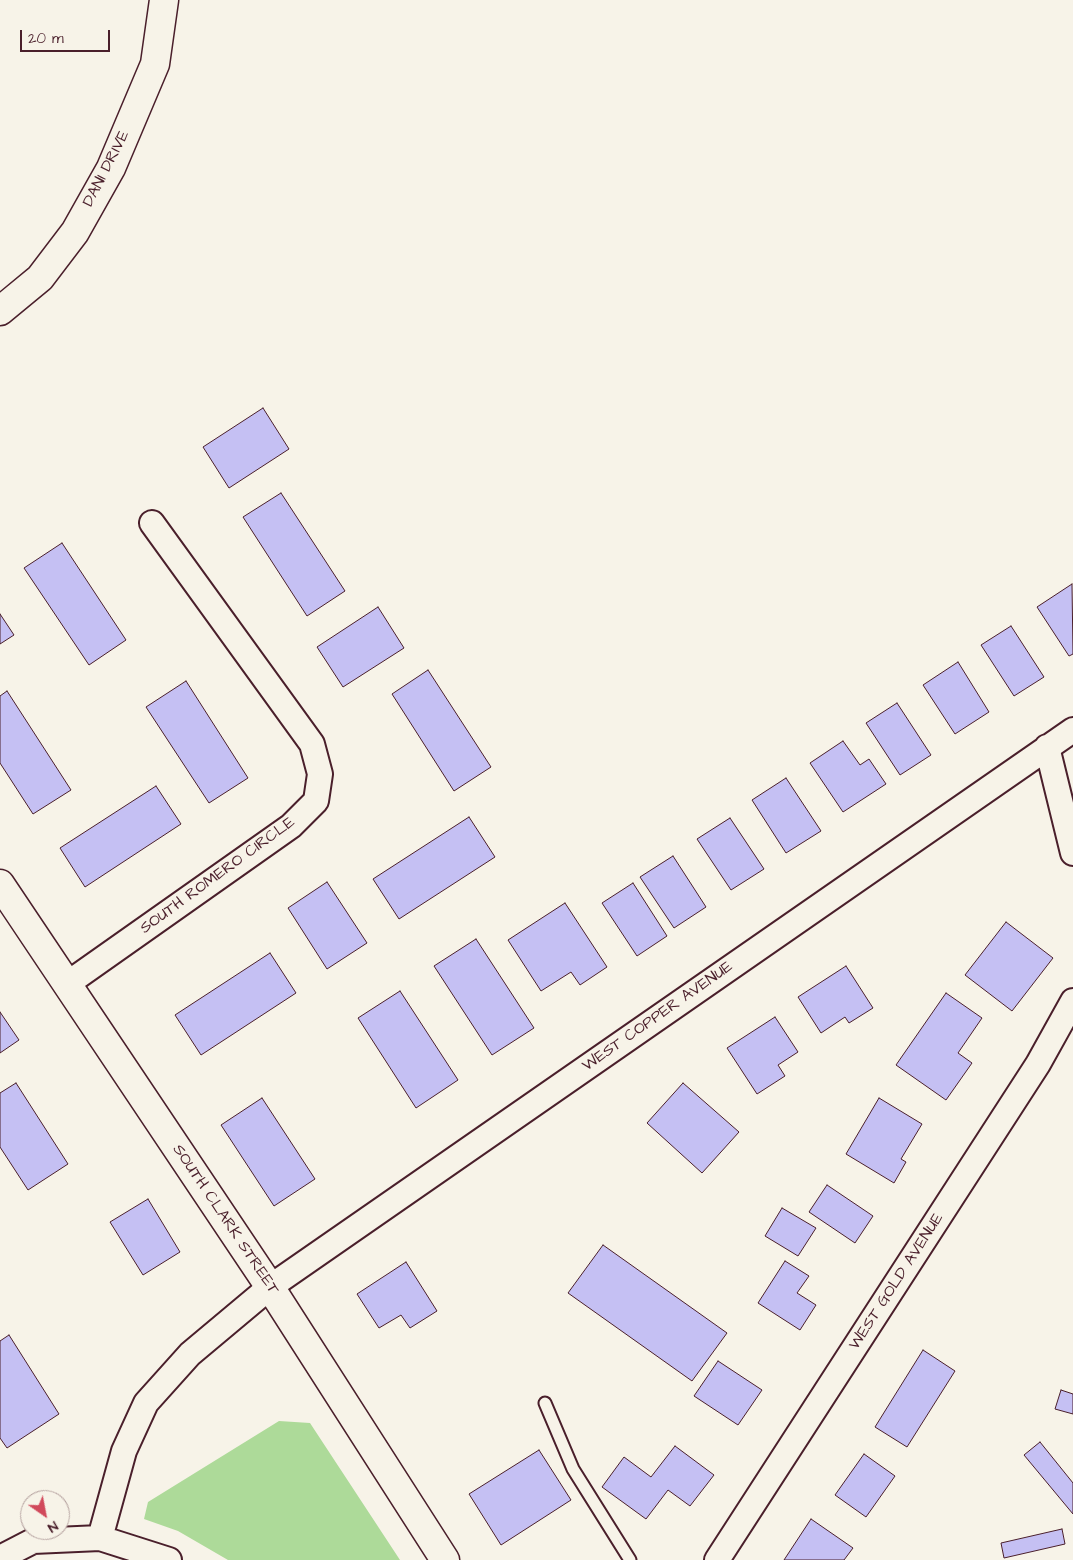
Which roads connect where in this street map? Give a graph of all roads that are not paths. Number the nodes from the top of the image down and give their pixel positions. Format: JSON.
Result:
{"nodes":[{"id":1,"x":164,"y":0,"type":"edge"},
{"id":2,"x":0,"y":311,"type":"edge"},
{"id":3,"x":152,"y":523,"type":"dead end"},
{"id":4,"x":1073,"y":730,"type":"edge"},
{"id":5,"x":1047,"y":747,"type":"junction"},
{"id":6,"x":1073,"y":853,"type":"edge"},
{"id":7,"x":0,"y":884,"type":"edge"},
{"id":8,"x":67,"y":984,"type":"junction"},
{"id":9,"x":1073,"y":1001,"type":"edge"},
{"id":10,"x":270,"y":1288,"type":"junction"},
{"id":11,"x":545,"y":1403,"type":"dead end"},
{"id":12,"x":100,"y":1538,"type":"junction"},
{"id":13,"x":0,"y":1558,"type":"edge"},
{"id":14,"x":169,"y":1560,"type":"edge"},
{"id":15,"x":446,"y":1560,"type":"edge"},
{"id":16,"x":630,"y":1560,"type":"edge"},
{"id":17,"x":717,"y":1560,"type":"edge"}],
"edges":[{"from":1,"to":2,"type":"street","name":"DANI DRIVE"},
{"from":3,"to":8,"type":"street","name":"SOUTH ROMERO CIRCLE"},
{"from":4,"to":5,"type":"street","name":"WEST COPPER AVENUE"},
{"from":5,"to":6,"type":"street"},
{"from":5,"to":10,"type":"street","name":"WEST COPPER AVENUE"},
{"from":7,"to":8,"type":"street","name":"SOUTH CLARK STREET"},
{"from":8,"to":10,"type":"street","name":"SOUTH CLARK STREET"},
{"from":9,"to":17,"type":"street","name":"WEST GOLD AVENUE"},
{"from":10,"to":12,"type":"street","name":"WEST COPPER AVENUE"},
{"from":10,"to":15,"type":"street","name":"SOUTH CLARK STREET"},
{"from":11,"to":16,"type":"lane"},
{"from":12,"to":13,"type":"street"},
{"from":12,"to":14,"type":"street"}]}
